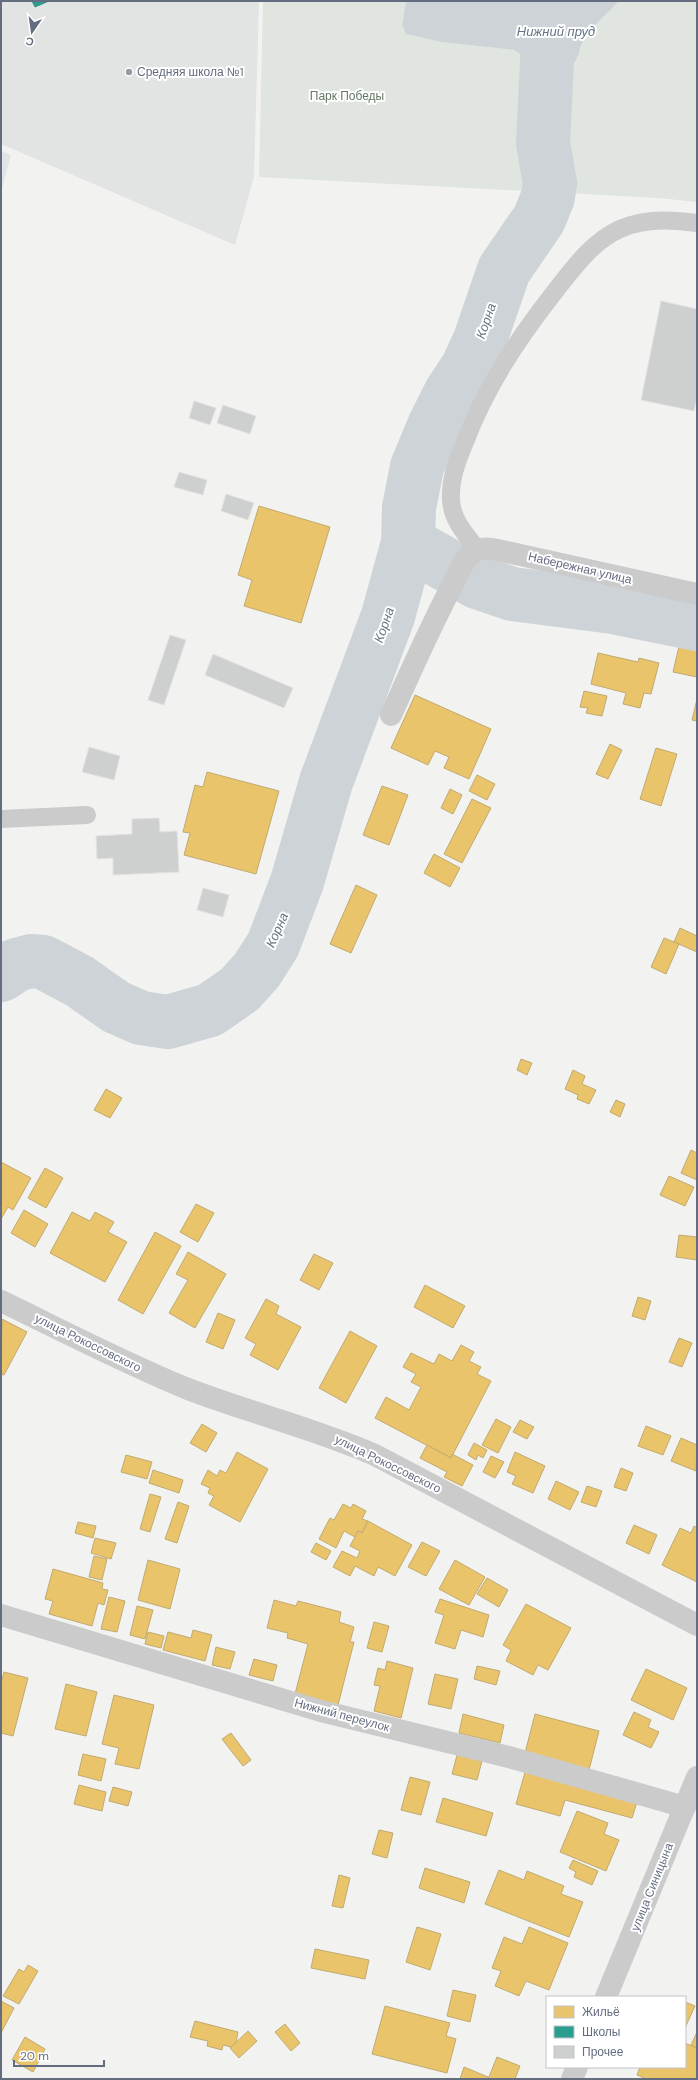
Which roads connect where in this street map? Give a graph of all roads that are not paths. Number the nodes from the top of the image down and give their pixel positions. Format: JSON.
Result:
{"nodes":[{"id":1,"x":697,"y":223,"type":"edge"},
{"id":2,"x":472,"y":555,"type":"junction"},
{"id":3,"x":697,"y":594,"type":"edge"},
{"id":4,"x":392,"y":715,"type":"dead end"},
{"id":5,"x":87,"y":815,"type":"dead end"},
{"id":6,"x":1,"y":819,"type":"edge"},
{"id":7,"x":1,"y":1301,"type":"edge"},
{"id":8,"x":1,"y":1615,"type":"edge"},
{"id":9,"x":697,"y":1625,"type":"edge"},
{"id":10,"x":697,"y":1776,"type":"edge"},
{"id":11,"x":685,"y":1807,"type":"junction"},
{"id":12,"x":606,"y":1996,"type":"edge"},
{"id":13,"x":577,"y":2068,"type":"edge"},
{"id":14,"x":572,"y":2079,"type":"edge"}],
"edges":[{"from":1,"to":2,"type":"lane"},
{"from":2,"to":3,"type":"street","name":"Набережная улица"},
{"from":2,"to":4,"type":"street"},
{"from":5,"to":6,"type":"lane"},
{"from":7,"to":9,"type":"street","name":"улица Рокоссовского"},
{"from":8,"to":11,"type":"street","name":"Нижний переулок"},
{"from":10,"to":11,"type":"street","name":"улица Синицына"},
{"from":11,"to":12,"type":"street","name":"улица Синицына"},
{"from":13,"to":14,"type":"street"}]}
